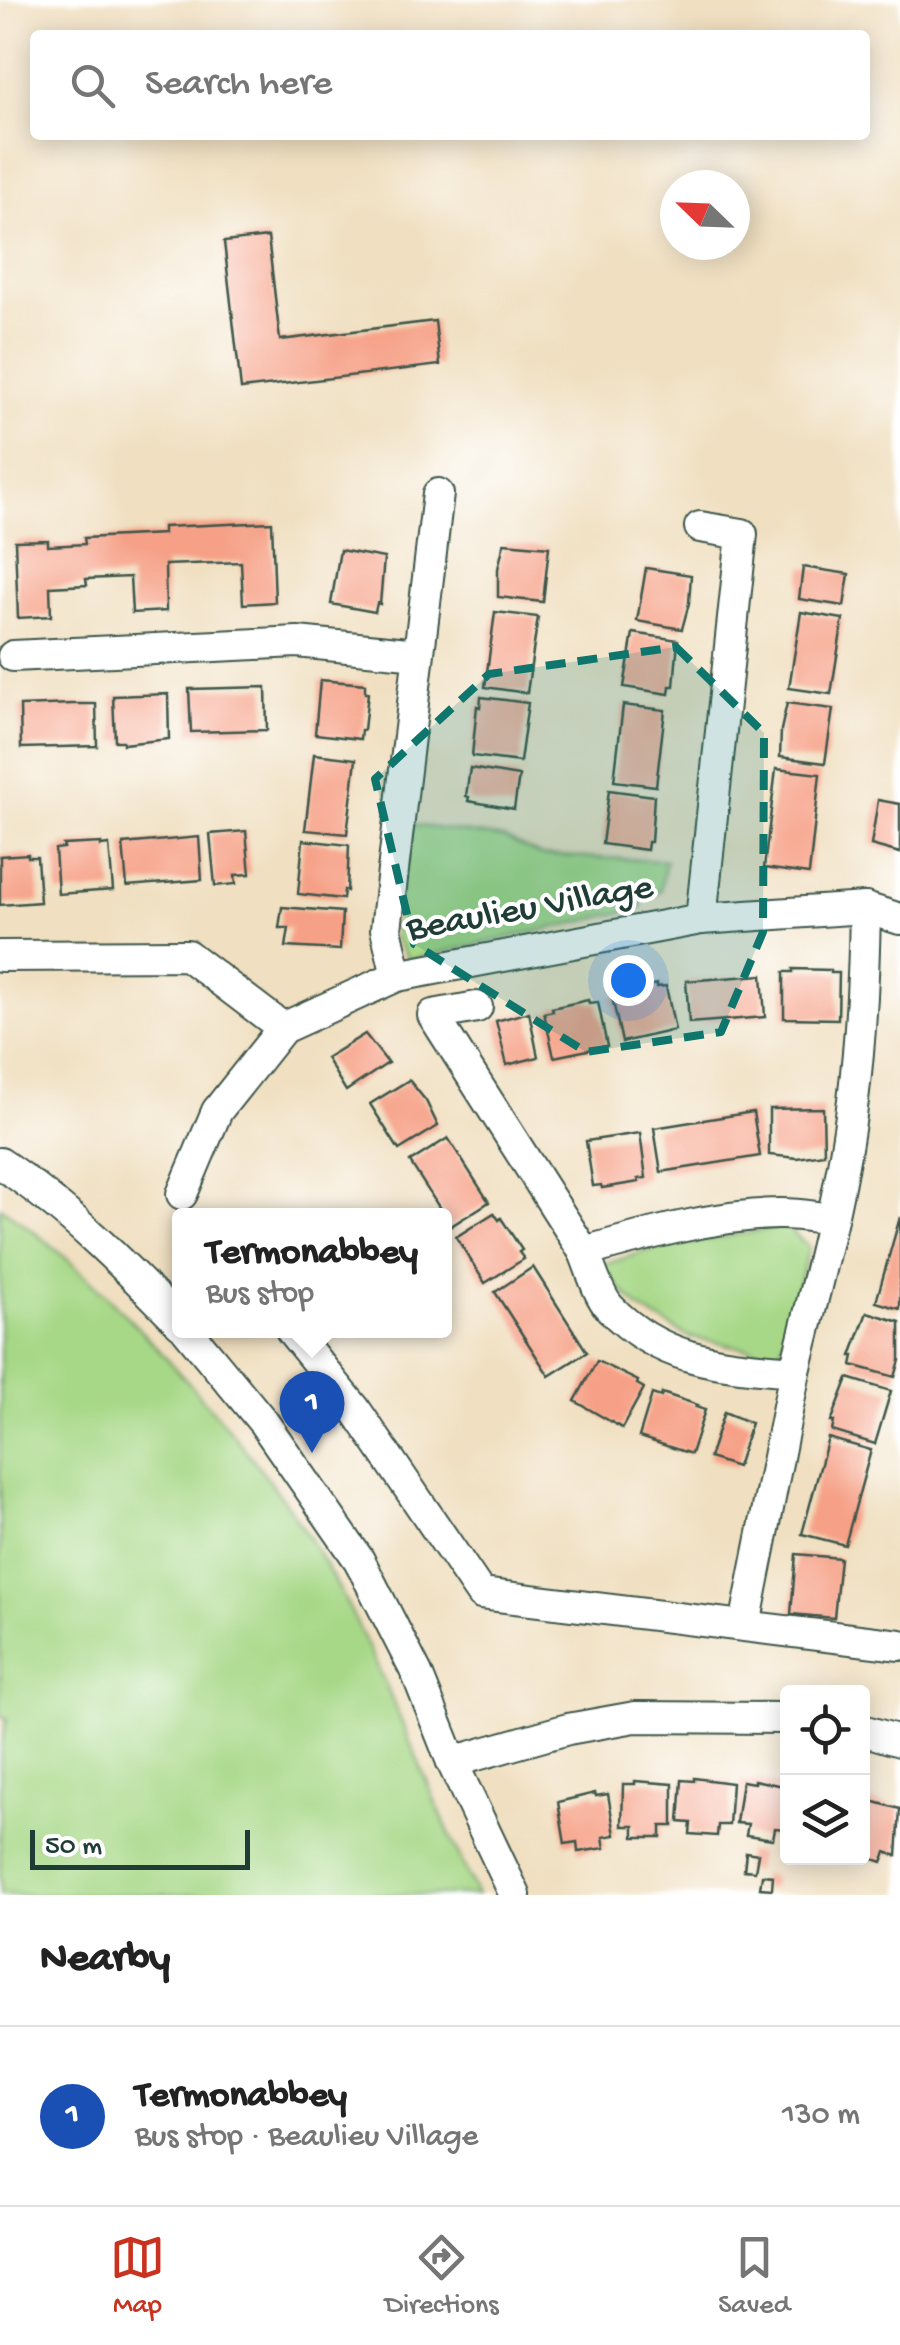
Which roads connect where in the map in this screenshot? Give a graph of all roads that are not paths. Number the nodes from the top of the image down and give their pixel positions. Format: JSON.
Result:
{"nodes":[{"id":1,"x":438,"y":494,"type":"dead end"},
{"id":2,"x":700,"y":527,"type":"dead end"},
{"id":3,"x":418,"y":654,"type":"junction"},
{"id":4,"x":13,"y":656,"type":"dead end"},
{"id":5,"x":865,"y":908,"type":"junction"},
{"id":6,"x":702,"y":919,"type":"junction"},
{"id":7,"x":900,"y":919,"type":"edge"},
{"id":8,"x":0,"y":956,"type":"edge"},
{"id":9,"x":397,"y":976,"type":"junction"},
{"id":10,"x":477,"y":1007,"type":"dead end"},
{"id":11,"x":283,"y":1028,"type":"junction"},
{"id":12,"x":0,"y":1163,"type":"edge"},
{"id":13,"x":182,"y":1194,"type":"dead end"},
{"id":14,"x":832,"y":1218,"type":"junction"},
{"id":15,"x":584,"y":1252,"type":"junction"},
{"id":16,"x":172,"y":1315,"type":"edge"},
{"id":17,"x":193,"y":1338,"type":"edge"},
{"id":18,"x":297,"y":1338,"type":"edge"},
{"id":19,"x":795,"y":1371,"type":"junction"},
{"id":20,"x":745,"y":1625,"type":"junction"},
{"id":21,"x":900,"y":1645,"type":"edge"},
{"id":22,"x":780,"y":1718,"type":"edge"},
{"id":23,"x":870,"y":1732,"type":"edge"},
{"id":24,"x":900,"y":1741,"type":"edge"},
{"id":25,"x":452,"y":1762,"type":"junction"},
{"id":26,"x":515,"y":1895,"type":"edge"}],
"edges":[{"from":1,"to":3,"type":"street","name":"Beaulieu Village"},
{"from":2,"to":6,"type":"street","name":"Beaulieu Village"},
{"from":3,"to":4,"type":"street"},
{"from":3,"to":9,"type":"street","name":"Beaulieu Village"},
{"from":5,"to":6,"type":"street","name":"Beaulieu Village"},
{"from":5,"to":7,"type":"street","name":"Beaulieu Village"},
{"from":5,"to":14,"type":"street"},
{"from":6,"to":9,"type":"street","name":"Beaulieu Village"},
{"from":8,"to":11,"type":"street"},
{"from":9,"to":11,"type":"street"},
{"from":10,"to":15,"type":"street"},
{"from":11,"to":13,"type":"street"},
{"from":12,"to":16,"type":"street"},
{"from":14,"to":15,"type":"street"},
{"from":14,"to":19,"type":"street"},
{"from":15,"to":19,"type":"street"},
{"from":17,"to":25,"type":"street"},
{"from":18,"to":20,"type":"street"},
{"from":19,"to":20,"type":"street"},
{"from":20,"to":21,"type":"street"},
{"from":22,"to":25,"type":"street"},
{"from":23,"to":24,"type":"street"},
{"from":25,"to":26,"type":"street"}]}
